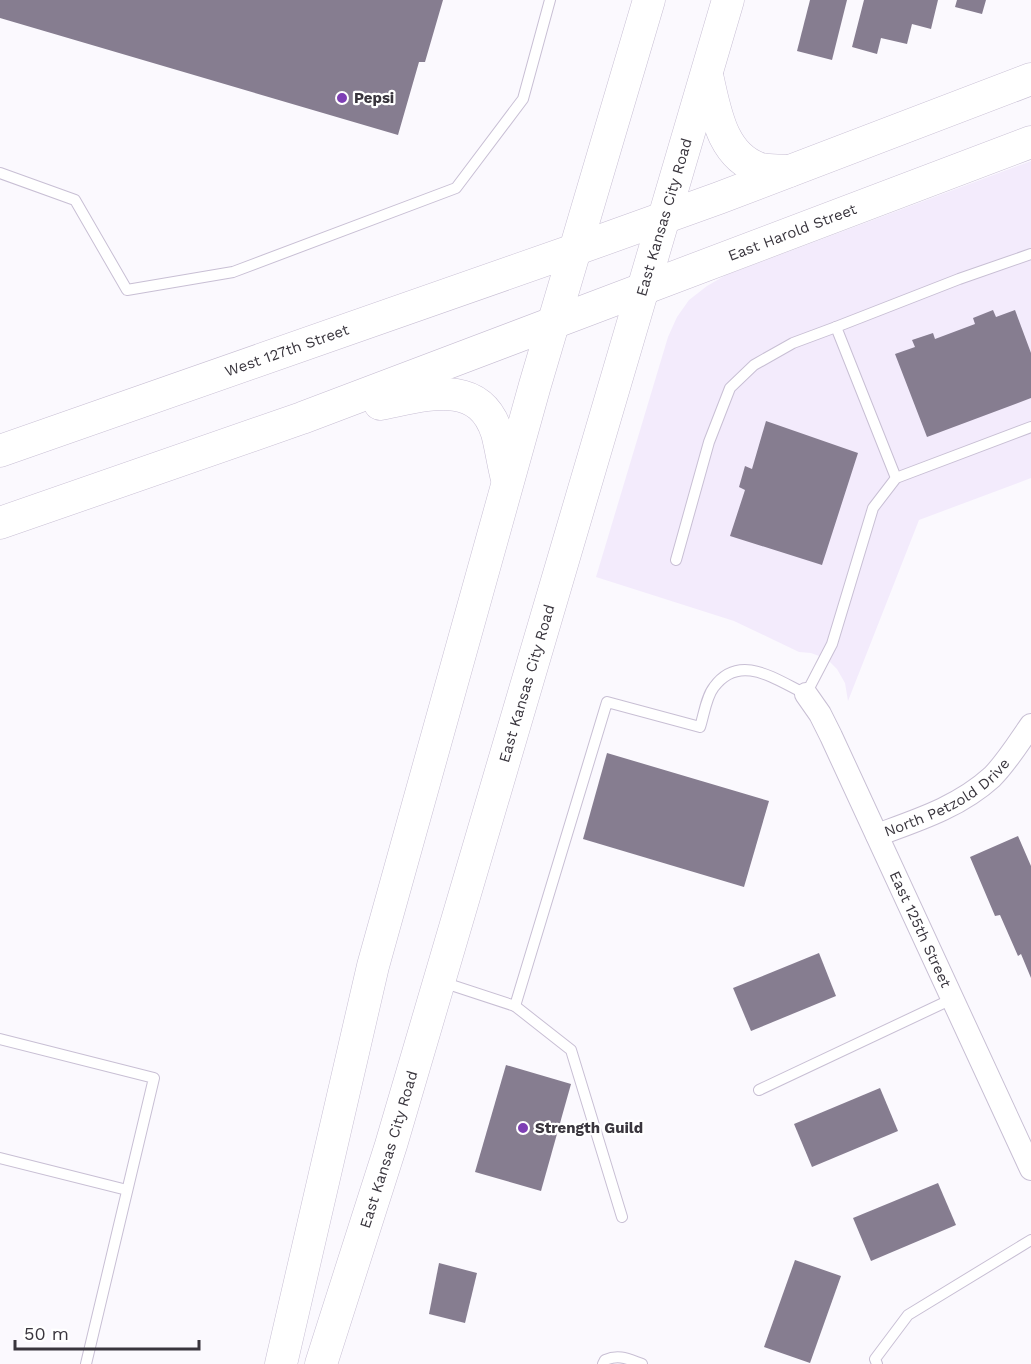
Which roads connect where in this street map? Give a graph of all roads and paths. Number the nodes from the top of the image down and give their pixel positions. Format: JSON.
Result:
{"nodes":[{"id":1,"x":550,"y":0,"type":"edge"},
{"id":2,"x":649,"y":0,"type":"edge"},
{"id":3,"x":728,"y":0,"type":"edge"},
{"id":4,"x":706,"y":73,"type":"junction"},
{"id":5,"x":1031,"y":79,"type":"edge"},
{"id":6,"x":1031,"y":142,"type":"edge"},
{"id":7,"x":790,"y":171,"type":"junction"},
{"id":8,"x":0,"y":173,"type":"edge"},
{"id":9,"x":664,"y":217,"type":"junction"},
{"id":10,"x":574,"y":250,"type":"junction"},
{"id":11,"x":1031,"y":254,"type":"edge"},
{"id":12,"x":642,"y":290,"type":"junction"},
{"id":13,"x":554,"y":324,"type":"junction"},
{"id":14,"x":836,"y":327,"type":"junction"},
{"id":15,"x":302,"y":418,"type":"junction"},
{"id":16,"x":1031,"y":427,"type":"edge"},
{"id":17,"x":0,"y":450,"type":"edge"},
{"id":18,"x":896,"y":478,"type":"junction"},
{"id":19,"x":508,"y":482,"type":"junction"},
{"id":20,"x":0,"y":523,"type":"edge"},
{"id":21,"x":676,"y":560,"type":"dead end"},
{"id":22,"x":806,"y":694,"type":"junction"},
{"id":23,"x":1031,"y":725,"type":"edge"},
{"id":24,"x":877,"y":835,"type":"junction"},
{"id":25,"x":439,"y":981,"type":"junction"},
{"id":26,"x":952,"y":999,"type":"junction"},
{"id":27,"x":515,"y":1006,"type":"junction"},
{"id":28,"x":0,"y":1039,"type":"edge"},
{"id":29,"x":759,"y":1090,"type":"dead end"},
{"id":30,"x":0,"y":1158,"type":"edge"},
{"id":31,"x":1031,"y":1169,"type":"edge"},
{"id":32,"x":127,"y":1190,"type":"junction"},
{"id":33,"x":622,"y":1217,"type":"dead end"},
{"id":34,"x":1031,"y":1240,"type":"edge"},
{"id":35,"x":86,"y":1364,"type":"edge"},
{"id":36,"x":280,"y":1364,"type":"edge"},
{"id":37,"x":321,"y":1364,"type":"edge"},
{"id":38,"x":603,"y":1364,"type":"edge"},
{"id":39,"x":642,"y":1364,"type":"edge"},
{"id":40,"x":876,"y":1364,"type":"edge"}],
"edges":[{"from":1,"to":8,"type":"lane"},
{"from":2,"to":10,"type":"main road"},
{"from":3,"to":4,"type":"main road","name":"East Kansas City Road"},
{"from":4,"to":7,"type":"main road"},
{"from":4,"to":9,"type":"main road","name":"East Kansas City Road"},
{"from":5,"to":7,"type":"main road"},
{"from":6,"to":12,"type":"main road","name":"East Harold Street"},
{"from":7,"to":9,"type":"main road"},
{"from":9,"to":10,"type":"main road"},
{"from":9,"to":12,"type":"main road","name":"East Kansas City Road"},
{"from":10,"to":13,"type":"main road"},
{"from":10,"to":17,"type":"main road","name":"West 127th Street"},
{"from":11,"to":14,"type":"lane"},
{"from":12,"to":13,"type":"main road","name":"East Harold Street"},
{"from":12,"to":25,"type":"main road","name":"East Kansas City Road"},
{"from":13,"to":15,"type":"main road"},
{"from":13,"to":19,"type":"main road"},
{"from":14,"to":18,"type":"lane"},
{"from":14,"to":21,"type":"lane"},
{"from":15,"to":19,"type":"main road"},
{"from":15,"to":20,"type":"main road"},
{"from":16,"to":18,"type":"lane"},
{"from":18,"to":22,"type":"lane"},
{"from":19,"to":36,"type":"main road"},
{"from":22,"to":24,"type":"street","name":"East 125th Street"},
{"from":22,"to":27,"type":"lane"},
{"from":23,"to":24,"type":"street","name":"North Petzold Drive"},
{"from":24,"to":26,"type":"street","name":"East 125th Street"},
{"from":25,"to":27,"type":"lane"},
{"from":25,"to":37,"type":"main road","name":"East Kansas City Road"},
{"from":26,"to":29,"type":"lane"},
{"from":26,"to":31,"type":"street","name":"East 125th Street"},
{"from":27,"to":33,"type":"lane"},
{"from":28,"to":32,"type":"lane"},
{"from":30,"to":32,"type":"lane"},
{"from":32,"to":35,"type":"lane"},
{"from":34,"to":40,"type":"lane"},
{"from":38,"to":39,"type":"lane"}]}
